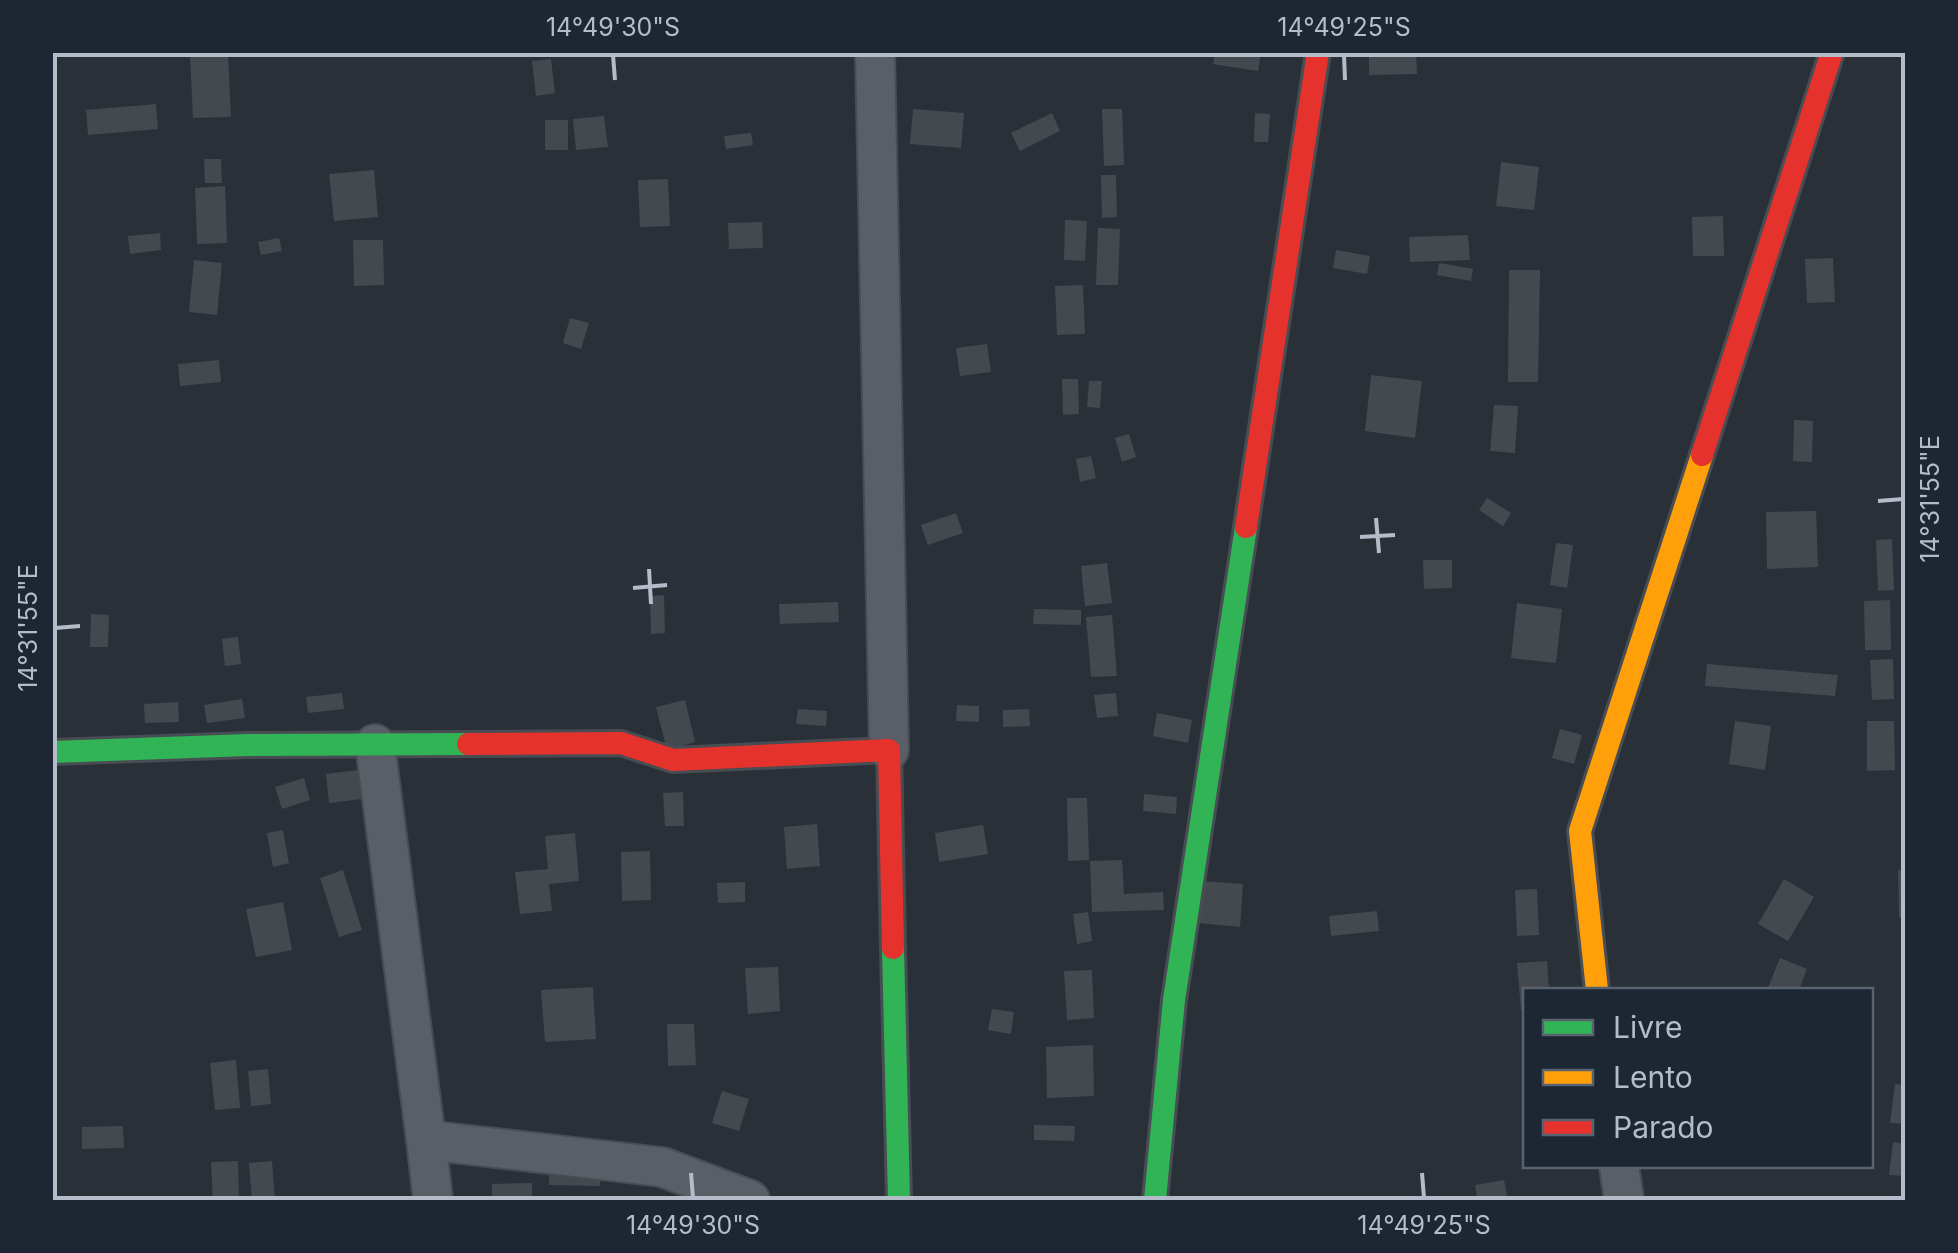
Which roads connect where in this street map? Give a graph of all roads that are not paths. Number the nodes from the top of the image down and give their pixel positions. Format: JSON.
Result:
{"nodes":[{"id":1,"x":875,"y":52,"type":"edge"},
{"id":2,"x":1318,"y":52,"type":"edge"},
{"id":3,"x":1832,"y":52,"type":"edge"},
{"id":4,"x":375,"y":744,"type":"junction"},
{"id":5,"x":889,"y":750,"type":"junction"},
{"id":6,"x":52,"y":752,"type":"edge"},
{"id":7,"x":1597,"y":988,"type":"edge"},
{"id":8,"x":426,"y":1140,"type":"junction"},
{"id":9,"x":1619,"y":1168,"type":"edge"},
{"id":10,"x":433,"y":1200,"type":"edge"},
{"id":11,"x":750,"y":1200,"type":"edge"},
{"id":12,"x":899,"y":1200,"type":"edge"},
{"id":13,"x":1154,"y":1200,"type":"edge"},
{"id":14,"x":1624,"y":1200,"type":"edge"}],
"edges":[{"from":1,"to":5,"type":"street"},
{"from":2,"to":13,"type":"street"},
{"from":3,"to":7,"type":"street"},
{"from":4,"to":5,"type":"street"},
{"from":4,"to":6,"type":"street"},
{"from":4,"to":8,"type":"street"},
{"from":5,"to":12,"type":"street"},
{"from":8,"to":10,"type":"street"},
{"from":8,"to":11,"type":"street"},
{"from":9,"to":14,"type":"street"}]}
